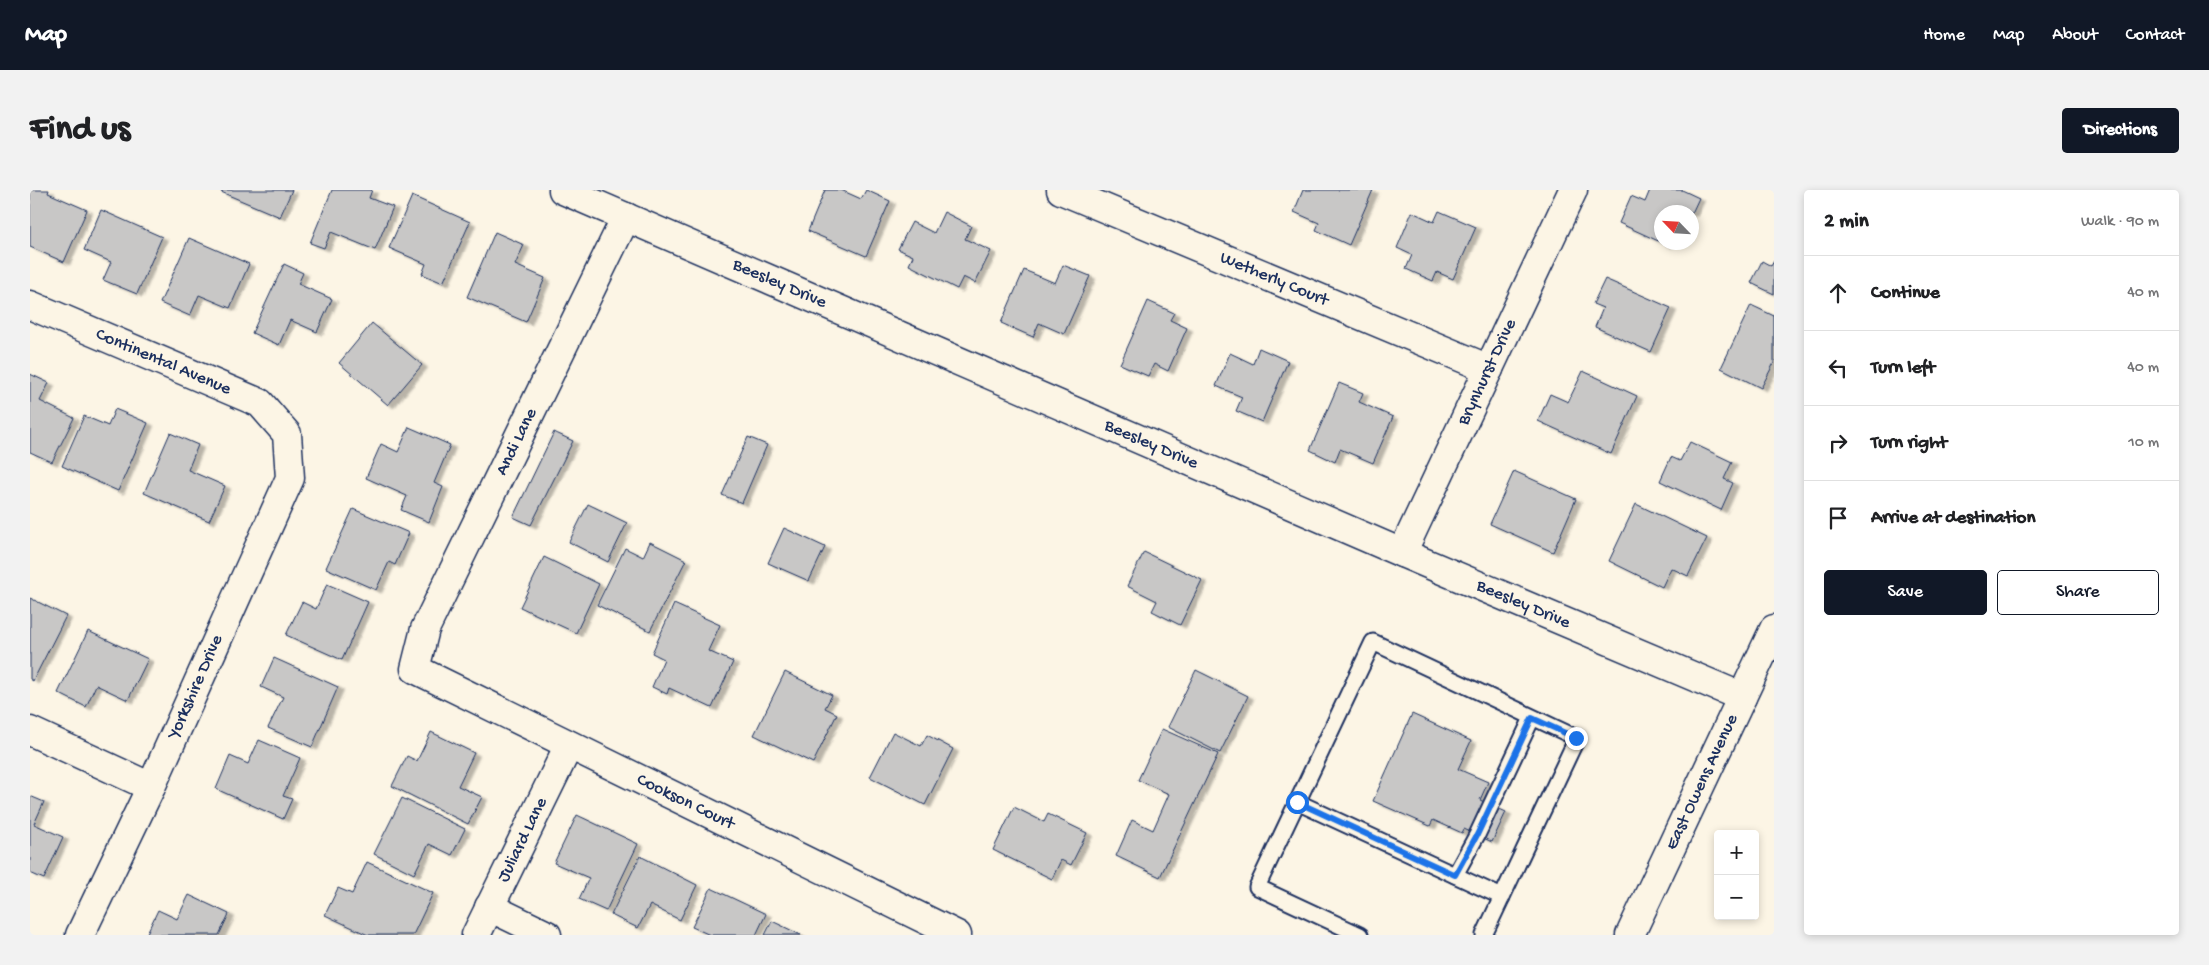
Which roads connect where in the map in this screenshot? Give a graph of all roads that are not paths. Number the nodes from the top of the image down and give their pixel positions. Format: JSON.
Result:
{"nodes":[{"id":1,"x":563,"y":190,"type":"edge"},
{"id":2,"x":1060,"y":190,"type":"edge"},
{"id":3,"x":1573,"y":190,"type":"edge"},
{"id":4,"x":626,"y":217,"type":"junction"},
{"id":5,"x":30,"y":305,"type":"edge"},
{"id":6,"x":1489,"y":369,"type":"junction"},
{"id":7,"x":287,"y":434,"type":"joint"},
{"id":8,"x":1402,"y":553,"type":"junction"},
{"id":9,"x":1774,"y":629,"type":"edge"},
{"id":10,"x":415,"y":669,"type":"joint"},
{"id":11,"x":1742,"y":697,"type":"junction"},
{"id":12,"x":1532,"y":718,"type":"junction"},
{"id":13,"x":30,"y":731,"type":"edge"},
{"id":14,"x":569,"y":745,"type":"junction"},
{"id":15,"x":151,"y":788,"type":"junction"},
{"id":16,"x":1297,"y":802,"type":"junction"},
{"id":17,"x":1455,"y":875,"type":"junction"},
{"id":18,"x":1502,"y":897,"type":"junction"},
{"id":19,"x":489,"y":907,"type":"junction"},
{"id":20,"x":80,"y":935,"type":"edge"},
{"id":21,"x":476,"y":935,"type":"edge"},
{"id":22,"x":547,"y":935,"type":"edge"},
{"id":23,"x":957,"y":935,"type":"edge"},
{"id":24,"x":1360,"y":935,"type":"edge"},
{"id":25,"x":1484,"y":935,"type":"edge"},
{"id":26,"x":1630,"y":935,"type":"edge"}],
"edges":[{"from":1,"to":4,"type":"street","name":"Beesley Drive"},
{"from":2,"to":6,"type":"street","name":"Wetherly Court"},
{"from":3,"to":6,"type":"street","name":"Brynhurst Drive"},
{"from":4,"to":8,"type":"street","name":"Beesley Drive"},
{"from":4,"to":10,"type":"street","name":"Andi Lane"},
{"from":5,"to":7,"type":"street","name":"Continental Avenue"},
{"from":6,"to":8,"type":"street","name":"Brynhurst Drive"},
{"from":7,"to":15,"type":"street","name":"Yorkshire Drive"},
{"from":8,"to":11,"type":"street","name":"Beesley Drive"},
{"from":9,"to":11,"type":"street","name":"East Owens Avenue"},
{"from":10,"to":14,"type":"street","name":"Cookson Court"},
{"from":11,"to":26,"type":"street","name":"East Owens Avenue"},
{"from":12,"to":16,"type":"lane"},
{"from":12,"to":17,"type":"lane"},
{"from":12,"to":18,"type":"lane"},
{"from":13,"to":15,"type":"street"},
{"from":14,"to":19,"type":"street","name":"Juliard Lane"},
{"from":14,"to":23,"type":"street","name":"Cookson Court"},
{"from":15,"to":20,"type":"street","name":"Yorkshire Drive"},
{"from":16,"to":17,"type":"lane"},
{"from":16,"to":24,"type":"lane"},
{"from":17,"to":18,"type":"lane"},
{"from":18,"to":25,"type":"lane"},
{"from":19,"to":21,"type":"street","name":"Juliard Lane"},
{"from":19,"to":22,"type":"street"}]}
